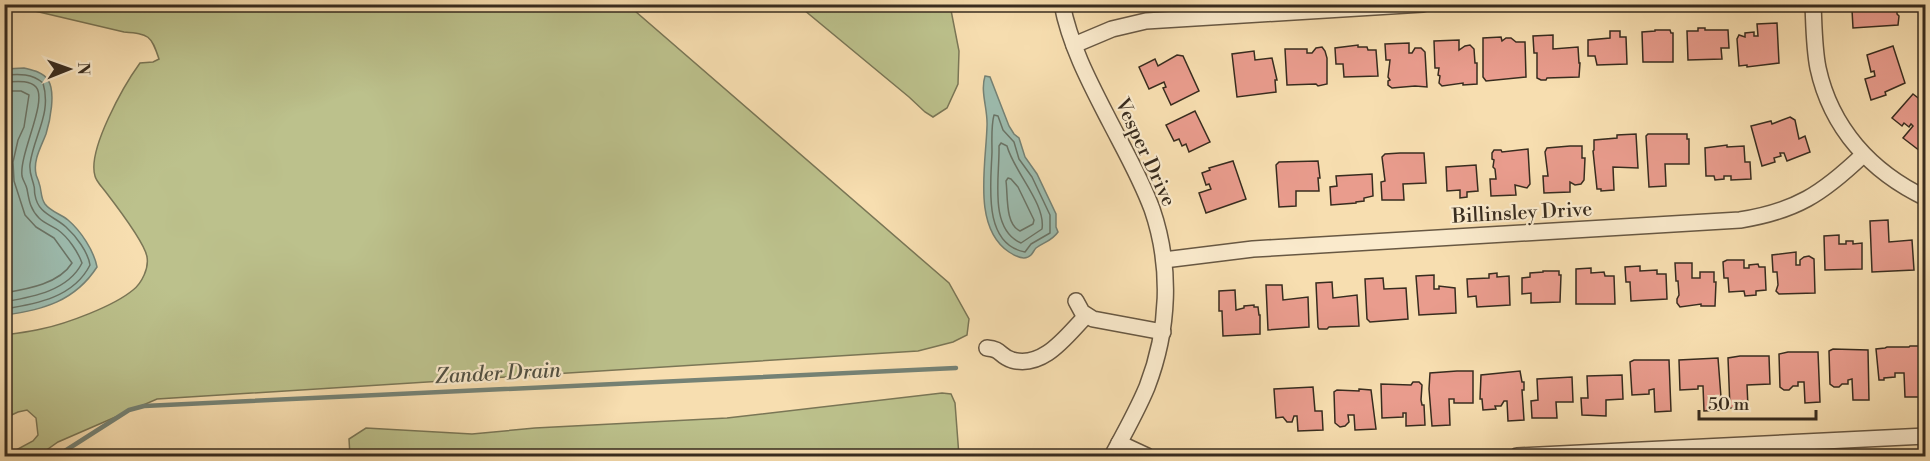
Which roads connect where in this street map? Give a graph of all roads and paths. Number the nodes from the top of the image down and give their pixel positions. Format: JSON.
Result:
{"nodes":[{"id":1,"x":1062,"y":4,"type":"edge"},
{"id":2,"x":1423,"y":4,"type":"edge"},
{"id":3,"x":1813,"y":4,"type":"edge"},
{"id":4,"x":1074,"y":45,"type":"junction"},
{"id":5,"x":1863,"y":155,"type":"junction"},
{"id":6,"x":1926,"y":198,"type":"edge"},
{"id":7,"x":1164,"y":260,"type":"junction"},
{"id":8,"x":1076,"y":301,"type":"dead end"},
{"id":9,"x":1086,"y":316,"type":"junction"},
{"id":10,"x":1162,"y":332,"type":"junction"},
{"id":11,"x":987,"y":348,"type":"dead end"},
{"id":12,"x":1926,"y":436,"type":"edge"},
{"id":13,"x":1115,"y":450,"type":"edge"},
{"id":14,"x":1147,"y":456,"type":"edge"},
{"id":15,"x":1517,"y":456,"type":"edge"}],
"edges":[{"from":1,"to":4,"type":"street","name":"Vesper Drive"},
{"from":2,"to":4,"type":"street"},
{"from":3,"to":5,"type":"street"},
{"from":4,"to":7,"type":"street","name":"Vesper Drive"},
{"from":5,"to":6,"type":"street"},
{"from":5,"to":7,"type":"street","name":"Billinsley Drive"},
{"from":7,"to":10,"type":"street","name":"Vesper Drive"},
{"from":8,"to":9,"type":"street"},
{"from":9,"to":10,"type":"street"},
{"from":9,"to":11,"type":"street"},
{"from":10,"to":13,"type":"street","name":"Vesper Drive"},
{"from":12,"to":15,"type":"street"},
{"from":13,"to":14,"type":"street"}]}
